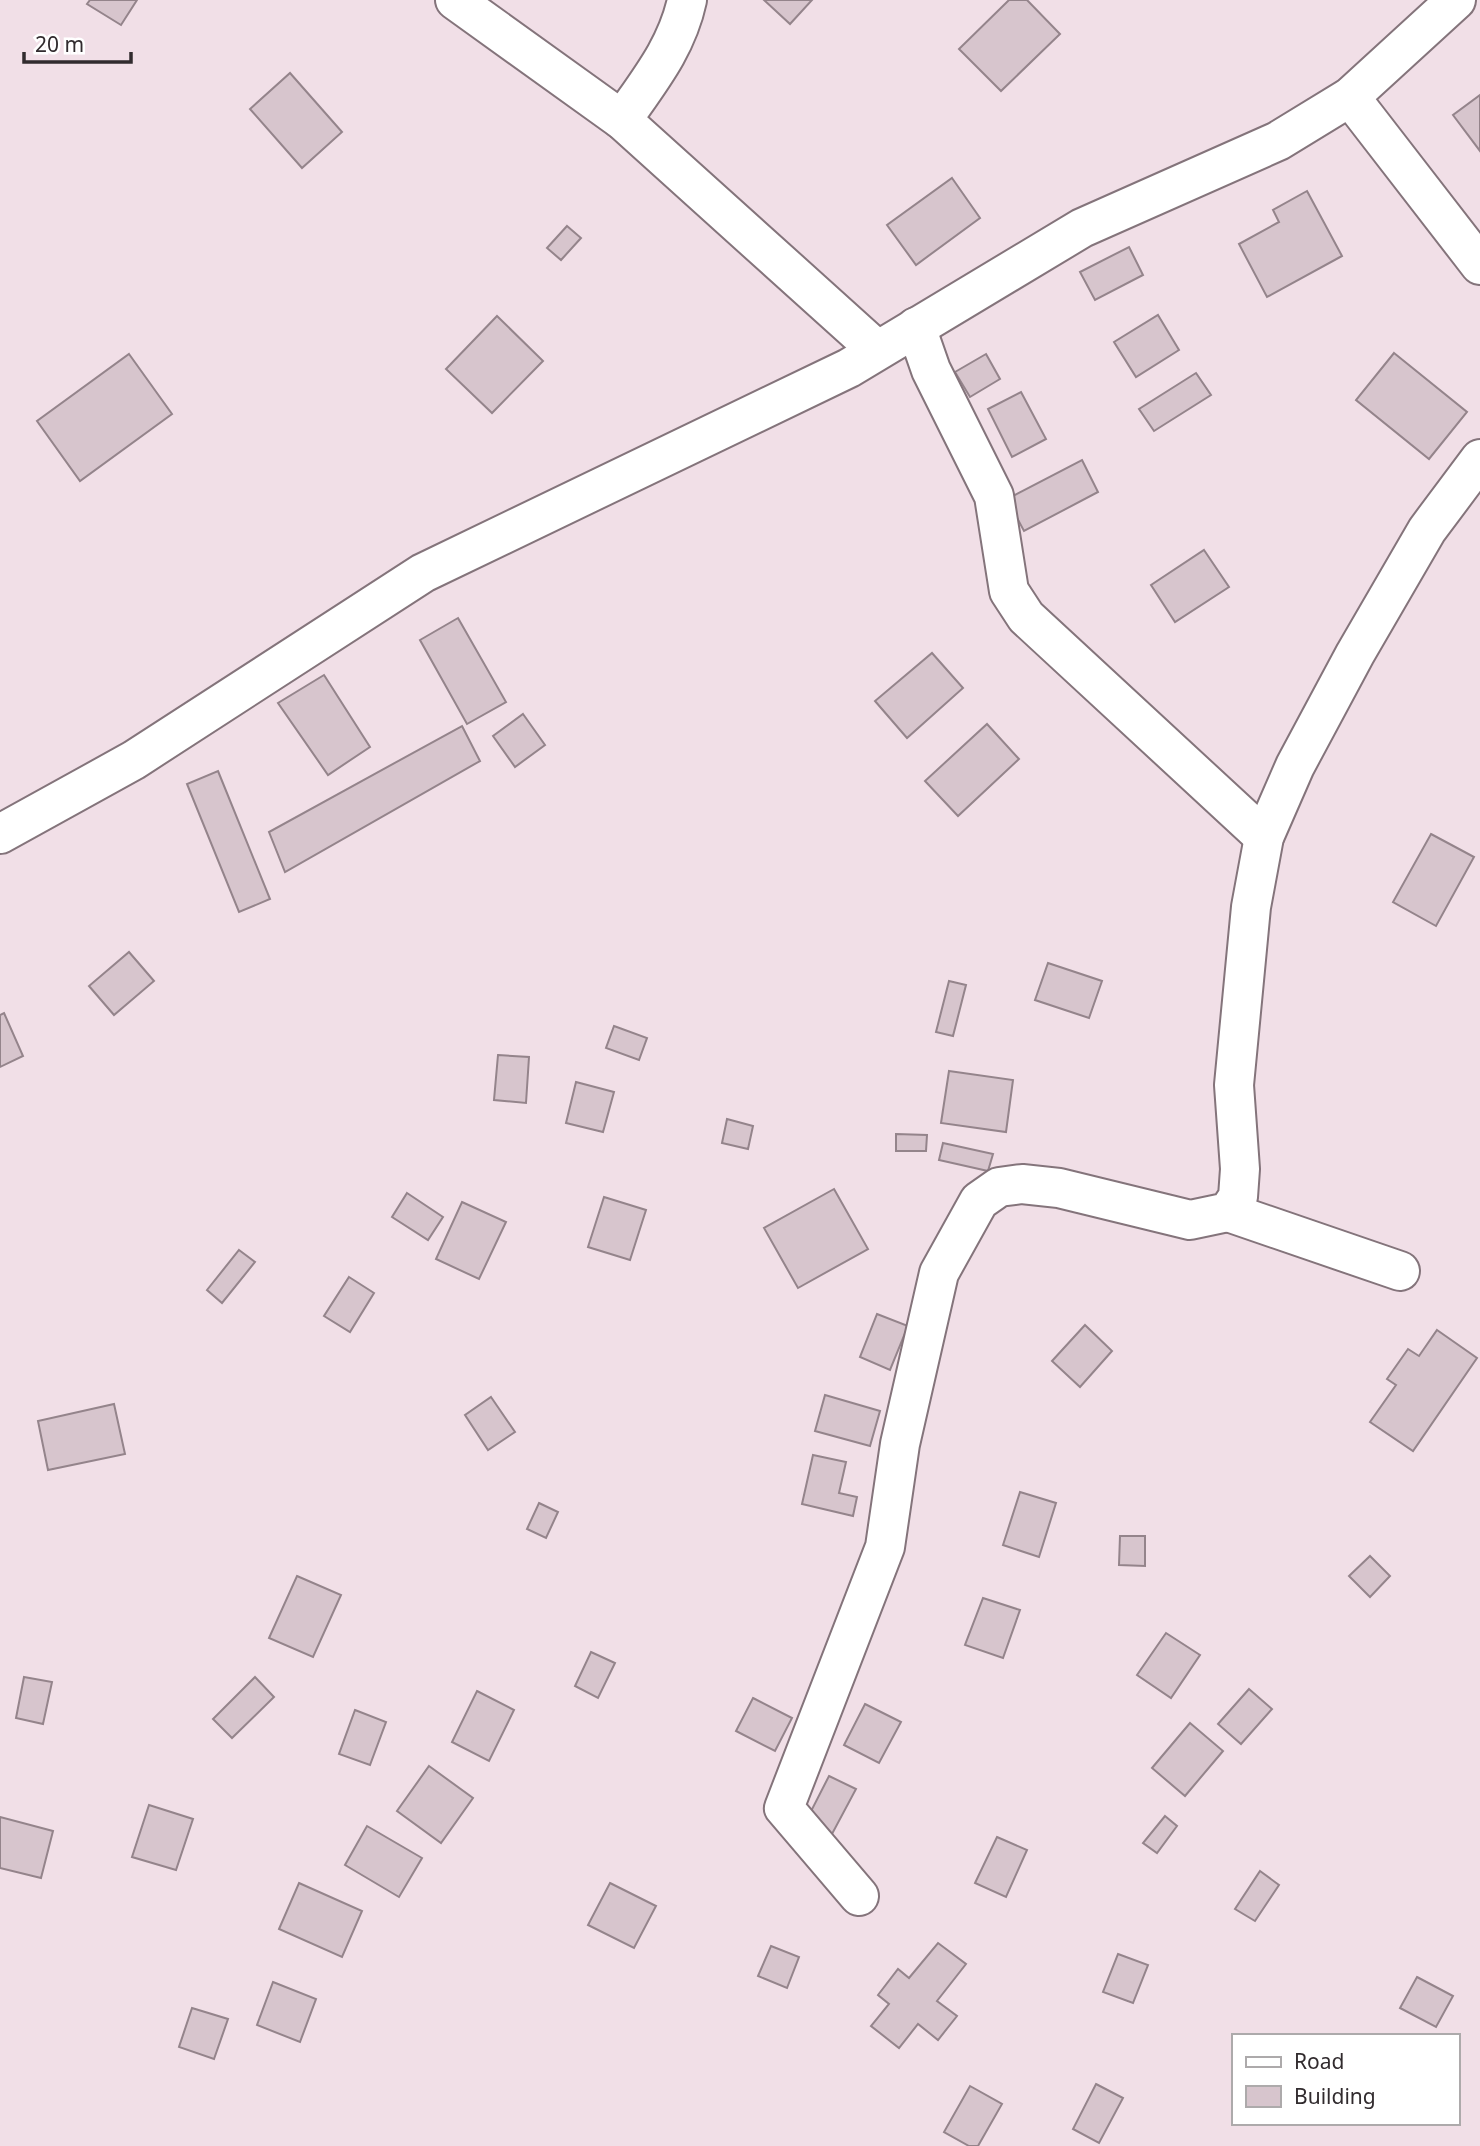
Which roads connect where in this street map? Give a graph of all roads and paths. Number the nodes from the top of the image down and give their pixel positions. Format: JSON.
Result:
{"nodes":[{"id":1,"x":454,"y":0,"type":"edge"},
{"id":2,"x":687,"y":0,"type":"edge"},
{"id":3,"x":1456,"y":0,"type":"edge"},
{"id":4,"x":1350,"y":96,"type":"junction"},
{"id":5,"x":622,"y":120,"type":"junction"},
{"id":6,"x":1480,"y":265,"type":"edge"},
{"id":7,"x":916,"y":327,"type":"junction"},
{"id":8,"x":876,"y":349,"type":"junction"},
{"id":9,"x":1480,"y":459,"type":"edge"},
{"id":10,"x":0,"y":834,"type":"edge"},
{"id":11,"x":1264,"y":837,"type":"junction"},
{"id":12,"x":1228,"y":1212,"type":"junction"},
{"id":13,"x":1400,"y":1271,"type":"dead end"},
{"id":14,"x":859,"y":1896,"type":"dead end"}],
"edges":[{"from":1,"to":5,"type":"street"},
{"from":2,"to":5,"type":"street"},
{"from":3,"to":4,"type":"street"},
{"from":4,"to":6,"type":"street"},
{"from":4,"to":7,"type":"street"},
{"from":5,"to":8,"type":"street"},
{"from":7,"to":8,"type":"street"},
{"from":7,"to":11,"type":"street"},
{"from":8,"to":10,"type":"street"},
{"from":9,"to":11,"type":"street"},
{"from":11,"to":12,"type":"street"},
{"from":12,"to":13,"type":"street"},
{"from":12,"to":14,"type":"street"}]}
